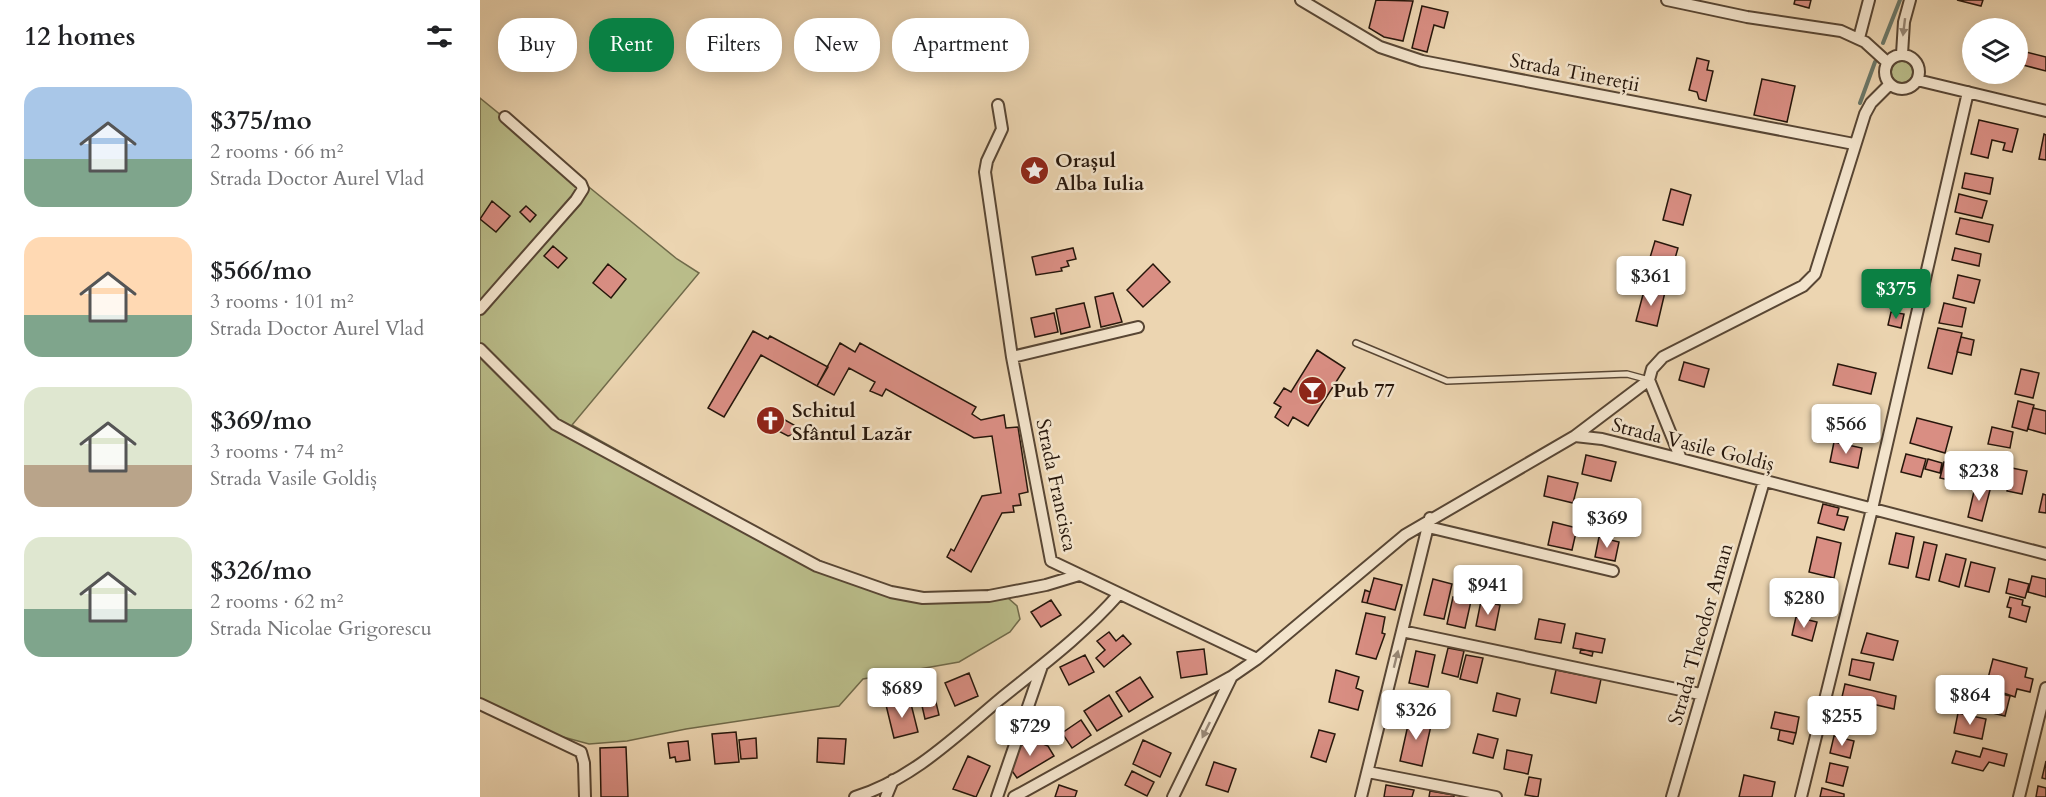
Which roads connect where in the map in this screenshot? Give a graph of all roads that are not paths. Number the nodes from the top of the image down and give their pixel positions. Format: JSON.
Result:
{"nodes":[{"id":1,"x":1300,"y":0,"type":"edge"},
{"id":2,"x":1667,"y":0,"type":"edge"},
{"id":3,"x":1869,"y":0,"type":"edge"},
{"id":4,"x":1910,"y":0,"type":"edge"},
{"id":5,"x":1709,"y":4,"type":"edge"},
{"id":6,"x":1859,"y":38,"type":"junction"},
{"id":7,"x":1902,"y":54,"type":"junction"},
{"id":8,"x":1887,"y":62,"type":"junction"},
{"id":9,"x":1917,"y":80,"type":"junction"},
{"id":10,"x":1890,"y":84,"type":"junction"},
{"id":11,"x":1968,"y":92,"type":"junction"},
{"id":12,"x":998,"y":105,"type":"dead end"},
{"id":13,"x":2046,"y":111,"type":"edge"},
{"id":14,"x":505,"y":117,"type":"dead end"},
{"id":15,"x":1854,"y":144,"type":"junction"},
{"id":16,"x":480,"y":309,"type":"edge"},
{"id":17,"x":1138,"y":327,"type":"dead end"},
{"id":18,"x":1356,"y":344,"type":"dead end"},
{"id":19,"x":480,"y":349,"type":"edge"},
{"id":20,"x":1012,"y":357,"type":"junction"},
{"id":21,"x":1649,"y":380,"type":"junction"},
{"id":22,"x":1575,"y":436,"type":"junction"},
{"id":23,"x":1681,"y":459,"type":"junction"},
{"id":24,"x":1764,"y":481,"type":"junction"},
{"id":25,"x":1872,"y":509,"type":"junction"},
{"id":26,"x":1429,"y":523,"type":"junction"},
{"id":27,"x":2046,"y":554,"type":"edge"},
{"id":28,"x":1613,"y":571,"type":"dead end"},
{"id":29,"x":1079,"y":575,"type":"junction"},
{"id":30,"x":1119,"y":594,"type":"junction"},
{"id":31,"x":1402,"y":631,"type":"junction"},
{"id":32,"x":1257,"y":659,"type":"junction"},
{"id":33,"x":1042,"y":666,"type":"junction"},
{"id":34,"x":1231,"y":677,"type":"junction"},
{"id":35,"x":2046,"y":688,"type":"edge"},
{"id":36,"x":1700,"y":694,"type":"junction"},
{"id":37,"x":480,"y":704,"type":"edge"},
{"id":38,"x":1368,"y":772,"type":"junction"},
{"id":39,"x":893,"y":780,"type":"junction"},
{"id":40,"x":585,"y":797,"type":"edge"},
{"id":41,"x":855,"y":797,"type":"edge"},
{"id":42,"x":886,"y":797,"type":"edge"},
{"id":43,"x":997,"y":797,"type":"edge"},
{"id":44,"x":1014,"y":797,"type":"edge"},
{"id":45,"x":1173,"y":797,"type":"edge"},
{"id":46,"x":1361,"y":797,"type":"edge"},
{"id":47,"x":1496,"y":797,"type":"edge"},
{"id":48,"x":1672,"y":797,"type":"edge"},
{"id":49,"x":1801,"y":797,"type":"edge"},
{"id":50,"x":2019,"y":797,"type":"edge"}],
"edges":[{"from":1,"to":15,"type":"street","name":"Strada Tinereții"},
{"from":2,"to":5,"type":"street"},
{"from":3,"to":6,"type":"street"},
{"from":4,"to":7,"type":"street","one_way":true},
{"from":5,"to":6,"type":"street"},
{"from":6,"to":8,"type":"street"},
{"from":7,"to":8,"type":"street"},
{"from":7,"to":9,"type":"street"},
{"from":8,"to":10,"type":"street"},
{"from":9,"to":10,"type":"street"},
{"from":9,"to":11,"type":"street"},
{"from":10,"to":15,"type":"street"},
{"from":11,"to":13,"type":"street"},
{"from":11,"to":25,"type":"street"},
{"from":12,"to":20,"type":"street"},
{"from":14,"to":16,"type":"street"},
{"from":15,"to":21,"type":"street"},
{"from":17,"to":20,"type":"street"},
{"from":18,"to":21,"type":"lane"},
{"from":19,"to":29,"type":"street"},
{"from":20,"to":29,"type":"street","name":"Strada Francisca"},
{"from":21,"to":22,"type":"street"},
{"from":21,"to":23,"type":"street"},
{"from":22,"to":23,"type":"street","name":"Strada Vasile Goldiș"},
{"from":22,"to":26,"type":"street"},
{"from":23,"to":24,"type":"street","name":"Strada Vasile Goldiș"},
{"from":24,"to":25,"type":"street","name":"Strada Vasile Goldiș"},
{"from":24,"to":36,"type":"street","name":"Strada Theodor Aman"},
{"from":25,"to":27,"type":"street","name":"Strada Vasile Goldiș"},
{"from":25,"to":49,"type":"street"},
{"from":26,"to":28,"type":"street"},
{"from":26,"to":31,"type":"street"},
{"from":26,"to":32,"type":"street"},
{"from":29,"to":30,"type":"street","name":"Strada Francisca"},
{"from":30,"to":32,"type":"street","name":"Strada Francisca"},
{"from":30,"to":33,"type":"street"},
{"from":31,"to":36,"type":"street"},
{"from":38,"to":31,"type":"street","one_way":true},
{"from":32,"to":34,"type":"street"},
{"from":33,"to":39,"type":"street"},
{"from":33,"to":43,"type":"street"},
{"from":34,"to":44,"type":"street"},
{"from":34,"to":45,"type":"street","one_way":true},
{"from":35,"to":50,"type":"street"},
{"from":36,"to":48,"type":"street","name":"Strada Theodor Aman"},
{"from":37,"to":40,"type":"street"},
{"from":38,"to":46,"type":"street"},
{"from":38,"to":47,"type":"street"},
{"from":39,"to":41,"type":"street"},
{"from":39,"to":42,"type":"street"}]}
